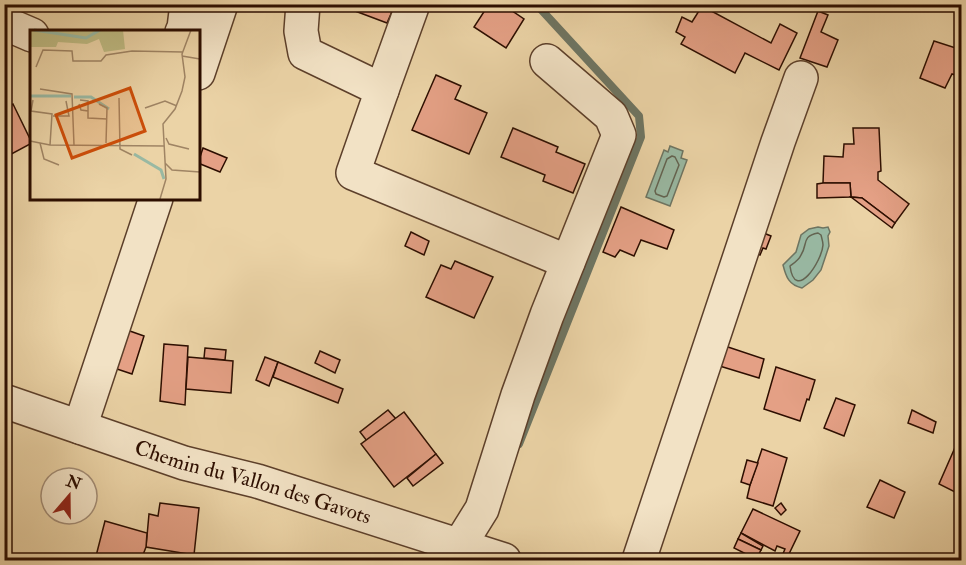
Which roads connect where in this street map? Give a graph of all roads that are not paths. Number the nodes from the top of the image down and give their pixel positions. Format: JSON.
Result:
{"nodes":[{"id":1,"x":187,"y":4,"type":"edge"},
{"id":2,"x":221,"y":4,"type":"edge"},
{"id":3,"x":303,"y":4,"type":"edge"},
{"id":4,"x":413,"y":4,"type":"edge"},
{"id":5,"x":4,"y":23,"type":"edge"},
{"id":6,"x":183,"y":30,"type":"edge"},
{"id":7,"x":30,"y":34,"type":"edge"},
{"id":8,"x":547,"y":60,"type":"dead end"},
{"id":9,"x":200,"y":67,"type":"edge"},
{"id":10,"x":801,"y":78,"type":"dead end"},
{"id":11,"x":382,"y":90,"type":"junction"},
{"id":12,"x":155,"y":200,"type":"edge"},
{"id":13,"x":568,"y":262,"type":"junction"},
{"id":14,"x":4,"y":401,"type":"edge"},
{"id":15,"x":80,"y":427,"type":"junction"},
{"id":16,"x":459,"y":546,"type":"junction"},
{"id":17,"x":504,"y":561,"type":"edge"},
{"id":18,"x":639,"y":561,"type":"edge"}],
"edges":[{"from":1,"to":6,"type":"street"},
{"from":2,"to":9,"type":"street"},
{"from":3,"to":11,"type":"street"},
{"from":4,"to":11,"type":"street"},
{"from":5,"to":7,"type":"street"},
{"from":8,"to":13,"type":"street"},
{"from":10,"to":18,"type":"street"},
{"from":11,"to":13,"type":"street"},
{"from":12,"to":15,"type":"street"},
{"from":13,"to":16,"type":"street"},
{"from":14,"to":15,"type":"street","name":"Chemin du Vallon des Gavots"},
{"from":15,"to":16,"type":"street","name":"Chemin du Vallon des Gavots"},
{"from":16,"to":17,"type":"street","name":"Chemin du Vallon des Gavots"}]}
